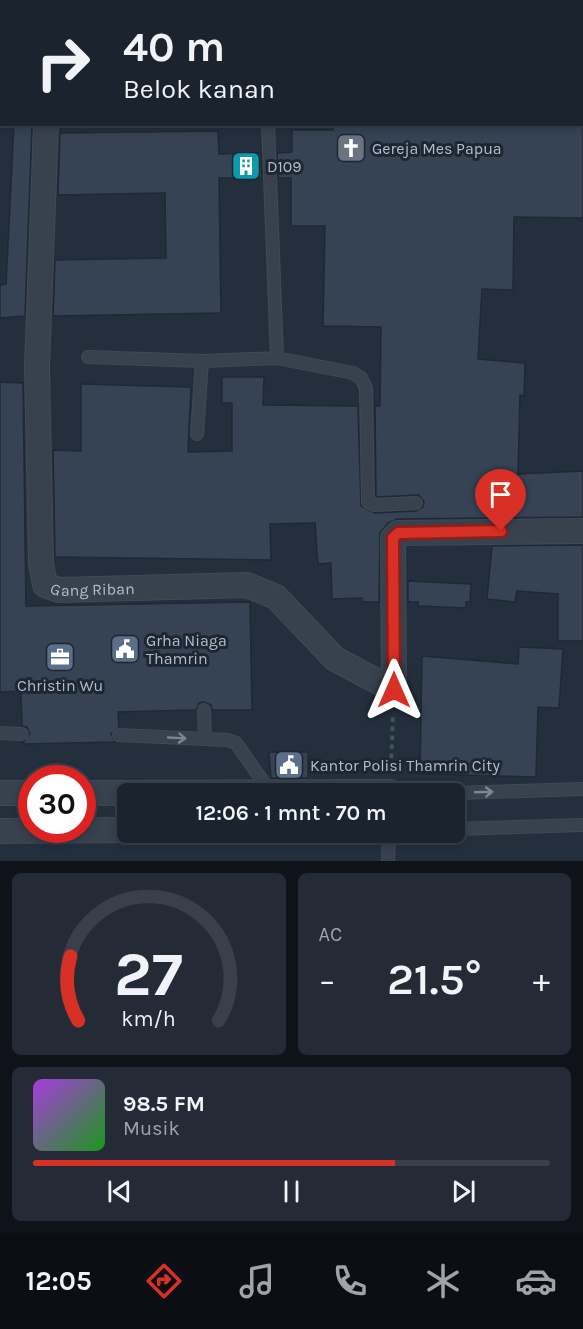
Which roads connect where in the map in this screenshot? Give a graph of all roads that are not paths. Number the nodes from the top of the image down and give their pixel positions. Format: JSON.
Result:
{"nodes":[{"id":1,"x":46,"y":126,"type":"edge"},
{"id":2,"x":268,"y":126,"type":"edge"},
{"id":3,"x":88,"y":357,"type":"dead end"},
{"id":4,"x":277,"y":358,"type":"junction"},
{"id":5,"x":202,"y":361,"type":"junction"},
{"id":6,"x":197,"y":434,"type":"dead end"},
{"id":7,"x":416,"y":503,"type":"dead end"},
{"id":8,"x":583,"y":531,"type":"edge"},
{"id":9,"x":204,"y":710,"type":"dead end"},
{"id":10,"x":0,"y":734,"type":"edge"},
{"id":11,"x":22,"y":734,"type":"dead end"},
{"id":12,"x":119,"y":735,"type":"dead end"},
{"id":13,"x":205,"y":739,"type":"junction"},
{"id":14,"x":265,"y":783,"type":"edge"},
{"id":15,"x":583,"y":789,"type":"edge"},
{"id":16,"x":0,"y":793,"type":"edge"},
{"id":17,"x":18,"y":793,"type":"edge"},
{"id":18,"x":96,"y":793,"type":"edge"},
{"id":19,"x":117,"y":793,"type":"edge"},
{"id":20,"x":465,"y":793,"type":"edge"},
{"id":21,"x":583,"y":825,"type":"edge"},
{"id":22,"x":465,"y":829,"type":"edge"},
{"id":23,"x":117,"y":830,"type":"edge"},
{"id":24,"x":0,"y":831,"type":"edge"},
{"id":25,"x":389,"y":843,"type":"edge"},
{"id":26,"x":388,"y":861,"type":"edge"}],
"edges":[{"from":1,"to":8,"type":"street","name":"Gang Riban"},
{"from":2,"to":4,"type":"lane"},
{"from":3,"to":5,"type":"lane"},
{"from":4,"to":5,"type":"lane"},
{"from":4,"to":7,"type":"lane"},
{"from":5,"to":6,"type":"lane"},
{"from":9,"to":13,"type":"lane"},
{"from":10,"to":11,"type":"lane"},
{"from":12,"to":13,"type":"lane","one_way":true},
{"from":13,"to":14,"type":"lane"},
{"from":20,"to":15,"type":"lane","one_way":true},
{"from":16,"to":17,"type":"street"},
{"from":18,"to":19,"type":"street"},
{"from":21,"to":22,"type":"lane"},
{"from":23,"to":24,"type":"street"},
{"from":25,"to":26,"type":"lane"}]}
